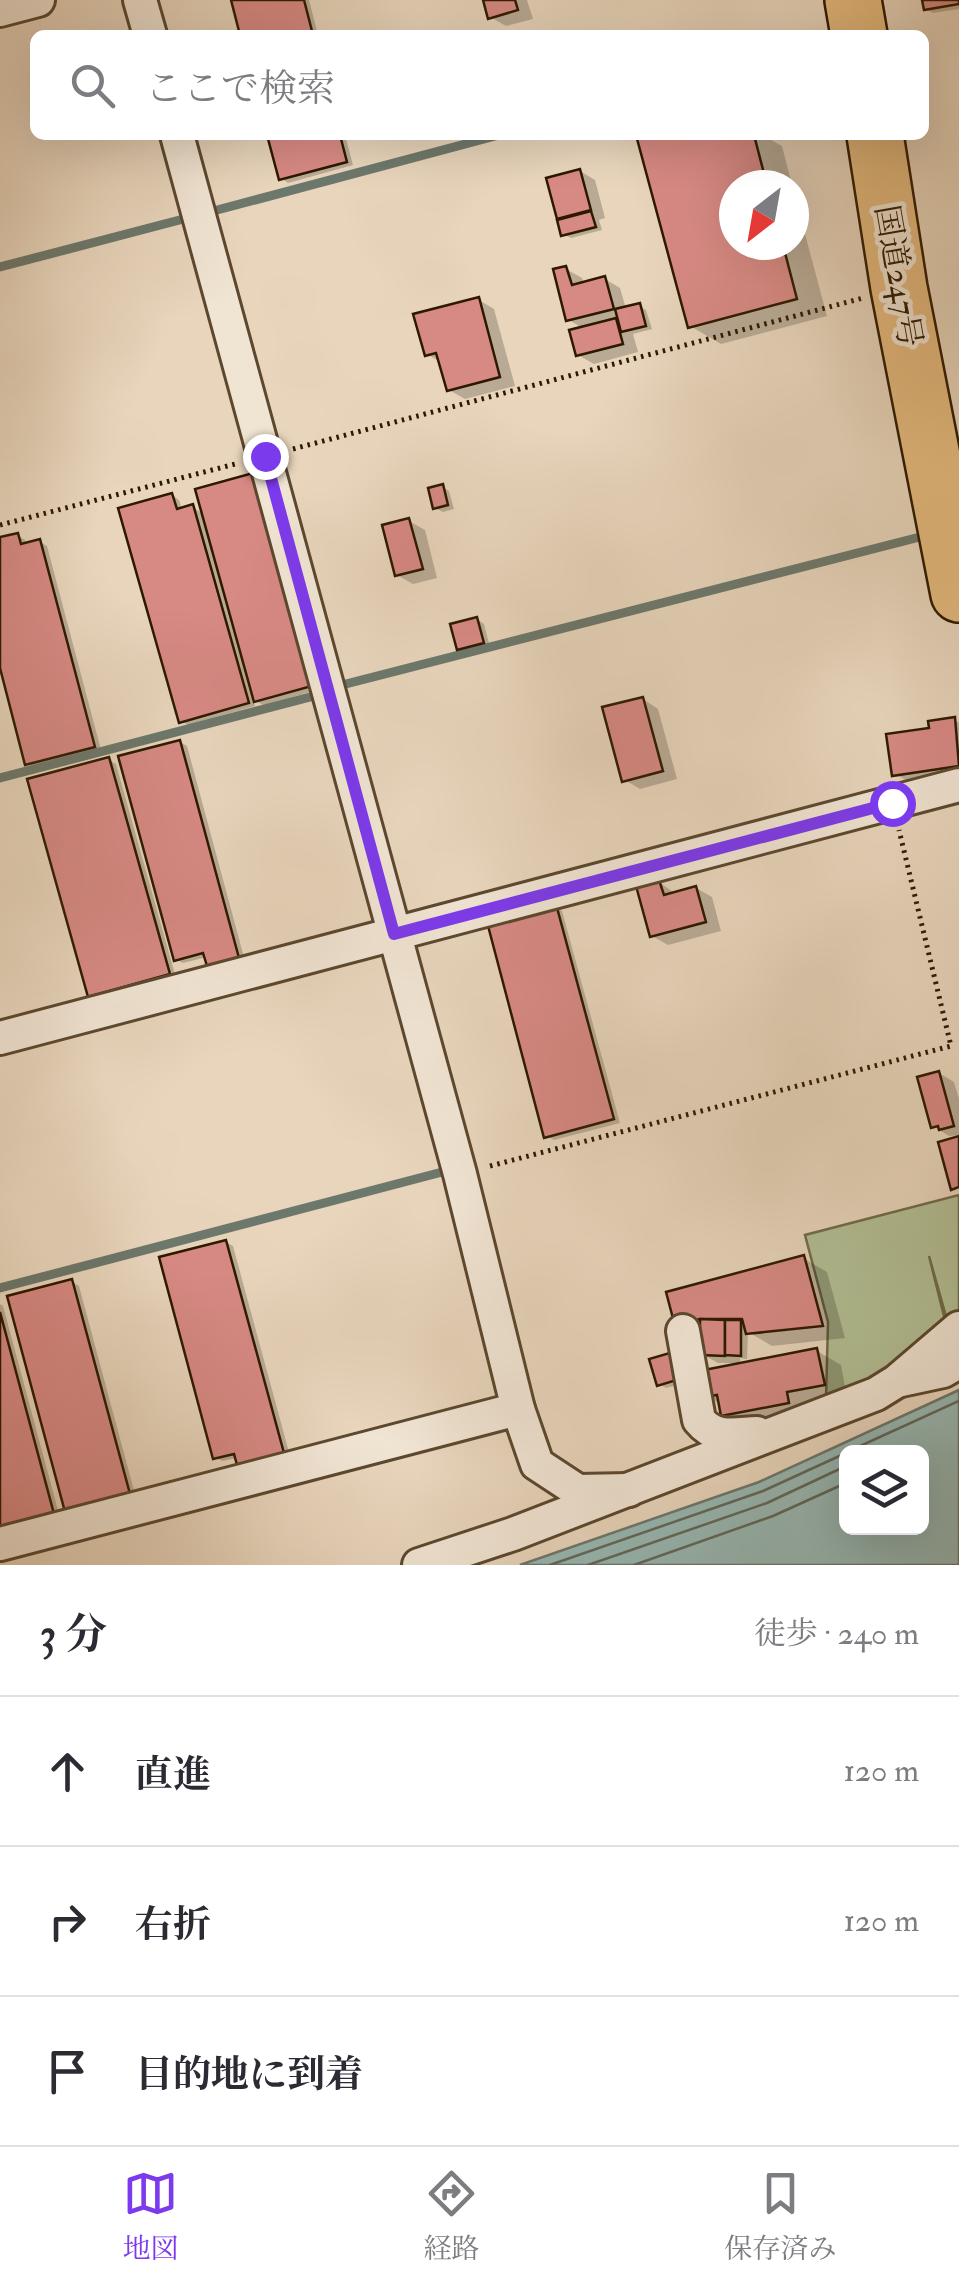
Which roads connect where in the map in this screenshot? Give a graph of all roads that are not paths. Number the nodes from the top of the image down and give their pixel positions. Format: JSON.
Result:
{"nodes":[{"id":1,"x":38,"y":0,"type":"edge"},
{"id":2,"x":140,"y":0,"type":"edge"},
{"id":3,"x":853,"y":0,"type":"edge"},
{"id":4,"x":887,"y":0,"type":"edge"},
{"id":5,"x":0,"y":10,"type":"edge"},
{"id":6,"x":149,"y":30,"type":"edge"},
{"id":7,"x":857,"y":30,"type":"edge"},
{"id":8,"x":892,"y":30,"type":"edge"},
{"id":9,"x":178,"y":140,"type":"edge"},
{"id":10,"x":876,"y":140,"type":"edge"},
{"id":11,"x":910,"y":140,"type":"edge"},
{"id":12,"x":959,"y":424,"type":"edge"},
{"id":13,"x":959,"y":594,"type":"edge"},
{"id":14,"x":959,"y":785,"type":"edge"},
{"id":15,"x":394,"y":934,"type":"junction"},
{"id":16,"x":0,"y":1038,"type":"edge"},
{"id":17,"x":959,"y":1328,"type":"edge"},
{"id":18,"x":683,"y":1331,"type":"dead end"},
{"id":19,"x":959,"y":1362,"type":"edge"},
{"id":20,"x":897,"y":1380,"type":"junction"},
{"id":21,"x":518,"y":1409,"type":"junction"},
{"id":22,"x":776,"y":1432,"type":"junction"},
{"id":23,"x":629,"y":1490,"type":"junction"},
{"id":24,"x":0,"y":1544,"type":"edge"},
{"id":25,"x":419,"y":1565,"type":"edge"}],
"edges":[{"from":1,"to":5,"type":"street"},
{"from":2,"to":6,"type":"street"},
{"from":3,"to":7,"type":"highway"},
{"from":4,"to":8,"type":"highway"},
{"from":9,"to":15,"type":"street"},
{"from":10,"to":13,"type":"highway","name":"国道247号"},
{"from":11,"to":12,"type":"highway","name":"国道247号"},
{"from":14,"to":15,"type":"street"},
{"from":15,"to":16,"type":"street"},
{"from":15,"to":21,"type":"street"},
{"from":17,"to":20,"type":"street"},
{"from":18,"to":22,"type":"street"},
{"from":19,"to":20,"type":"street"},
{"from":20,"to":22,"type":"street"},
{"from":21,"to":23,"type":"street"},
{"from":21,"to":24,"type":"street"},
{"from":22,"to":23,"type":"street"},
{"from":23,"to":25,"type":"street"}]}
